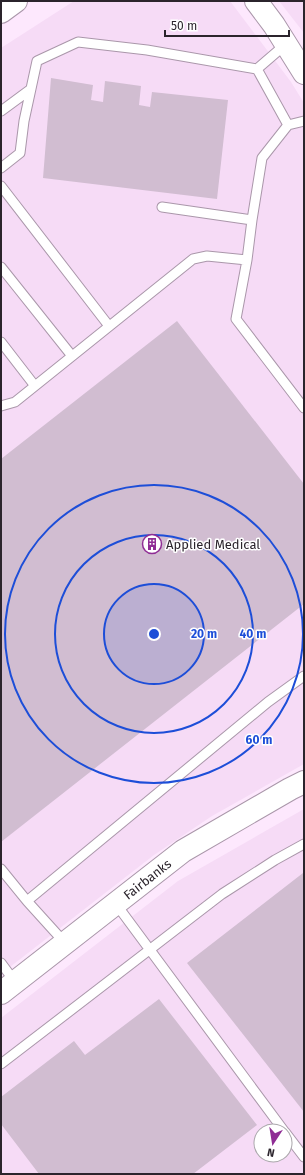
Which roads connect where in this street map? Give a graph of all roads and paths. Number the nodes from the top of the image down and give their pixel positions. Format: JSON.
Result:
{"nodes":[{"id":1,"x":16,"y":1,"type":"edge"},
{"id":2,"x":256,"y":1,"type":"edge"},
{"id":3,"x":1,"y":12,"type":"edge"},
{"id":4,"x":286,"y":44,"type":"junction"},
{"id":5,"x":257,"y":69,"type":"junction"},
{"id":6,"x":304,"y":73,"type":"edge"},
{"id":7,"x":31,"y":89,"type":"junction"},
{"id":8,"x":1,"y":111,"type":"edge"},
{"id":9,"x":304,"y":121,"type":"edge"},
{"id":10,"x":288,"y":125,"type":"junction"},
{"id":11,"x":1,"y":168,"type":"edge"},
{"id":12,"x":1,"y":186,"type":"edge"},
{"id":13,"x":162,"y":207,"type":"dead end"},
{"id":14,"x":252,"y":220,"type":"junction"},
{"id":15,"x":247,"y":260,"type":"junction"},
{"id":16,"x":1,"y":267,"type":"edge"},
{"id":17,"x":109,"y":326,"type":"junction"},
{"id":18,"x":1,"y":342,"type":"edge"},
{"id":19,"x":72,"y":356,"type":"junction"},
{"id":20,"x":35,"y":386,"type":"junction"},
{"id":21,"x":1,"y":406,"type":"edge"},
{"id":22,"x":304,"y":408,"type":"edge"},
{"id":23,"x":304,"y":676,"type":"edge"},
{"id":24,"x":304,"y":782,"type":"edge"},
{"id":25,"x":304,"y":844,"type":"edge"},
{"id":26,"x":1,"y":869,"type":"edge"},
{"id":27,"x":27,"y":901,"type":"junction"},
{"id":28,"x":116,"y":904,"type":"junction"},
{"id":29,"x":65,"y":944,"type":"junction"},
{"id":30,"x":150,"y":949,"type":"junction"},
{"id":31,"x":1,"y":964,"type":"edge"},
{"id":32,"x":8,"y":988,"type":"edge"},
{"id":33,"x":1,"y":1064,"type":"edge"},
{"id":34,"x":279,"y":1123,"type":"edge"},
{"id":35,"x":293,"y":1142,"type":"edge"},
{"id":36,"x":304,"y":1158,"type":"edge"}],
"edges":[{"from":1,"to":3,"type":"street"},
{"from":2,"to":4,"type":"street"},
{"from":4,"to":5,"type":"lane"},
{"from":4,"to":6,"type":"street"},
{"from":5,"to":7,"type":"lane"},
{"from":5,"to":10,"type":"lane"},
{"from":7,"to":8,"type":"lane"},
{"from":7,"to":11,"type":"lane"},
{"from":9,"to":10,"type":"lane"},
{"from":10,"to":14,"type":"lane"},
{"from":12,"to":17,"type":"lane"},
{"from":13,"to":14,"type":"lane"},
{"from":14,"to":15,"type":"lane"},
{"from":15,"to":17,"type":"lane"},
{"from":15,"to":22,"type":"lane"},
{"from":16,"to":19,"type":"lane"},
{"from":17,"to":19,"type":"lane"},
{"from":18,"to":20,"type":"lane"},
{"from":19,"to":20,"type":"lane"},
{"from":20,"to":21,"type":"lane"},
{"from":23,"to":27,"type":"lane"},
{"from":24,"to":28,"type":"street","name":"Fairbanks"},
{"from":25,"to":30,"type":"lane"},
{"from":26,"to":27,"type":"lane"},
{"from":27,"to":29,"type":"lane"},
{"from":28,"to":29,"type":"street","name":"Fairbanks"},
{"from":28,"to":30,"type":"lane"},
{"from":29,"to":32,"type":"street","name":"Fairbanks"},
{"from":30,"to":33,"type":"lane"},
{"from":30,"to":34,"type":"lane"},
{"from":31,"to":32,"type":"lane"},
{"from":35,"to":36,"type":"lane"}]}
